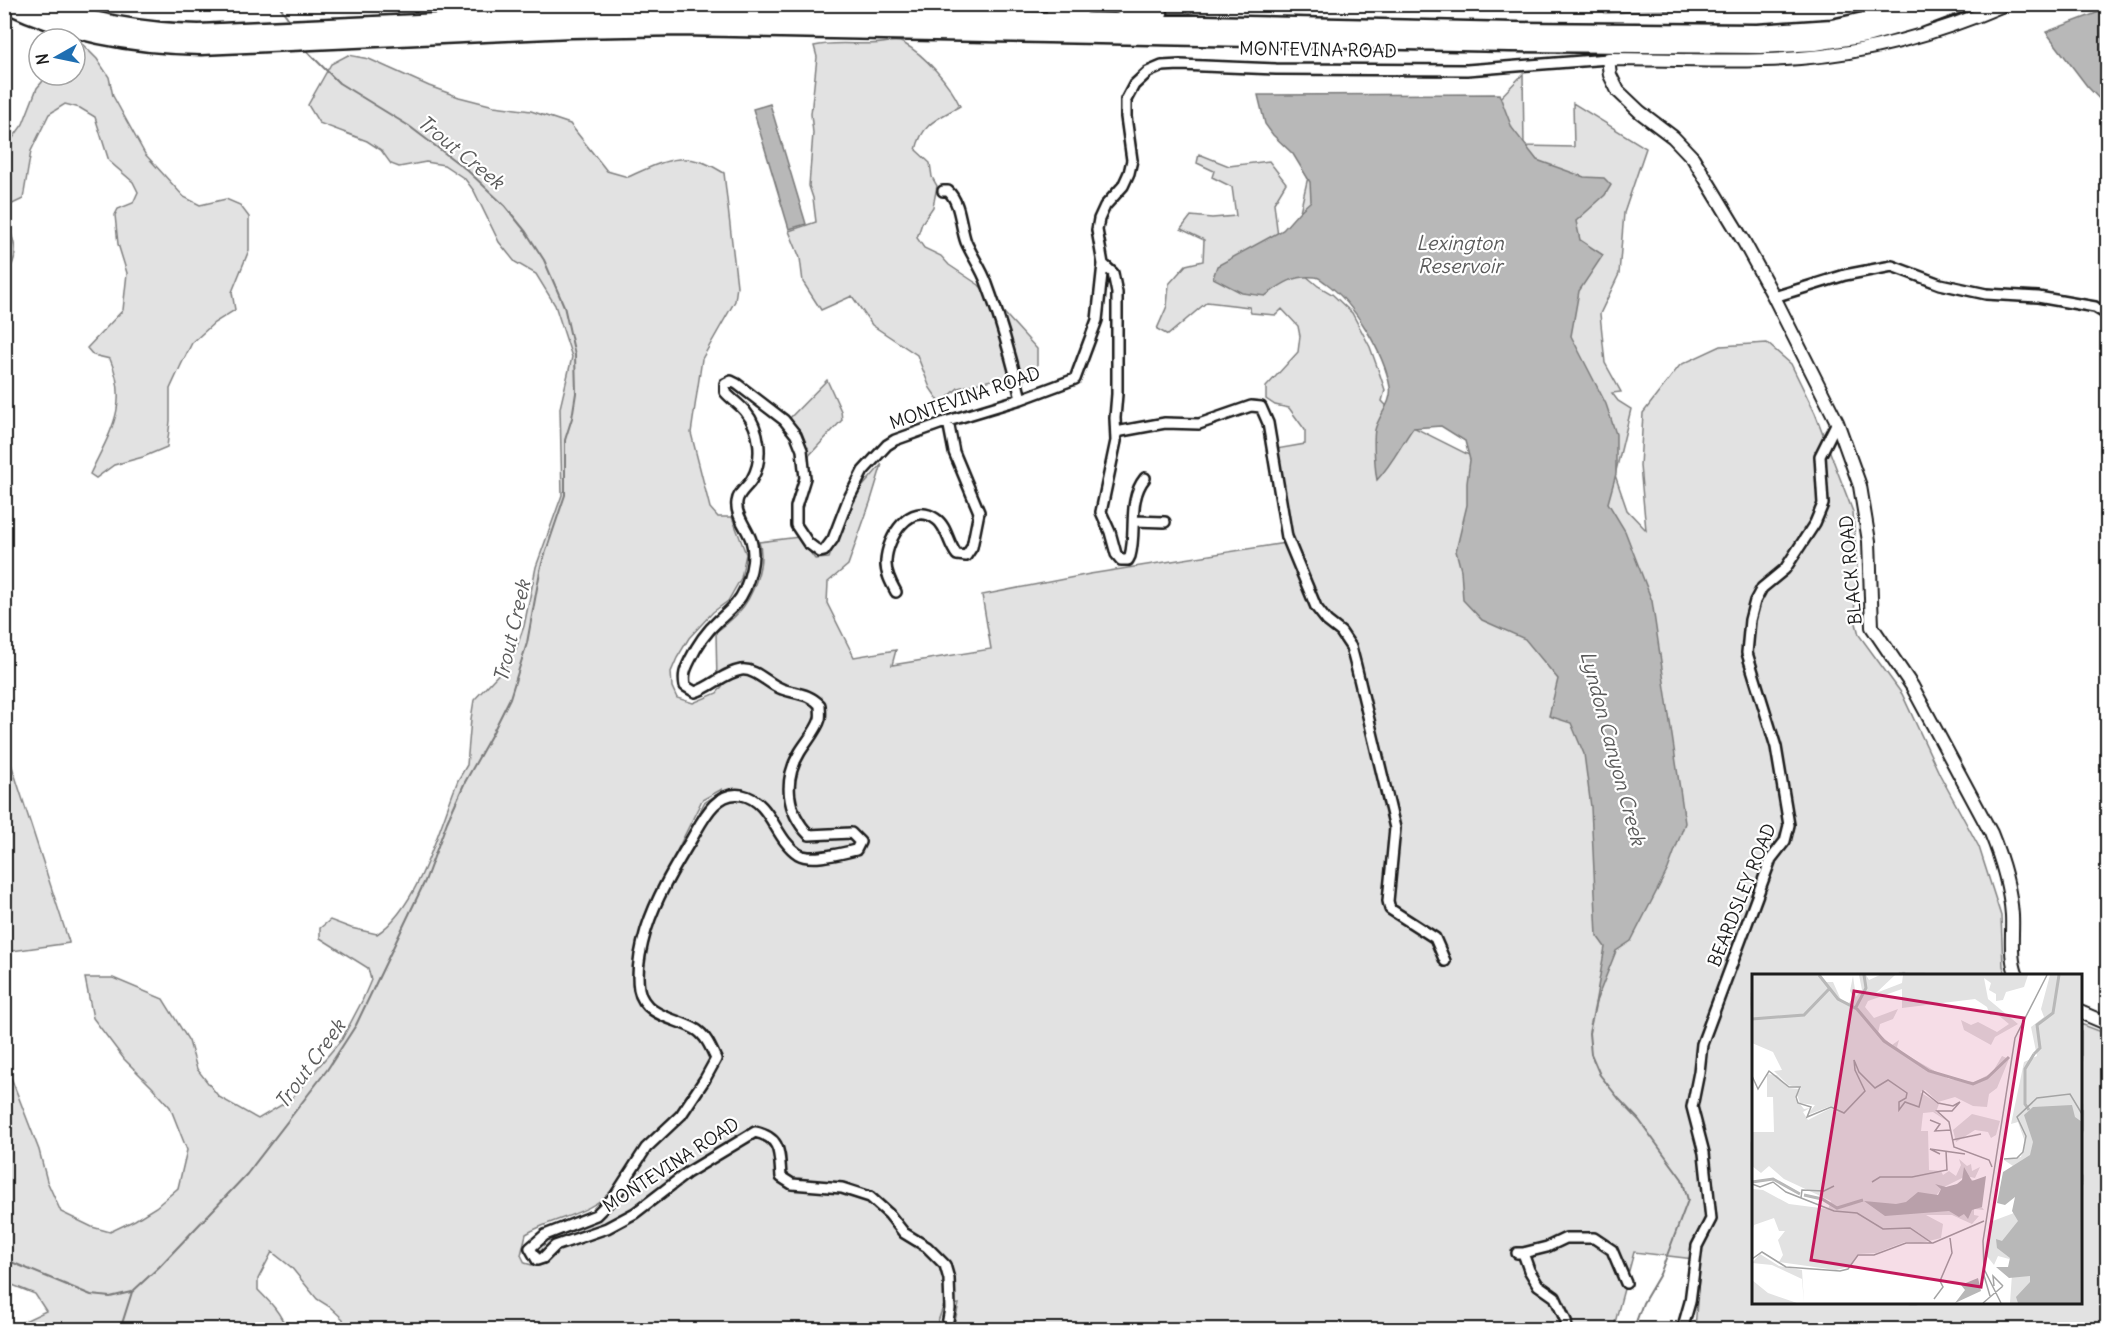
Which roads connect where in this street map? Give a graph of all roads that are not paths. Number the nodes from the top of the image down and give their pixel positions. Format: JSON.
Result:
{"nodes":[{"id":1,"x":7,"y":4,"type":"edge"},
{"id":2,"x":40,"y":4,"type":"edge"},
{"id":3,"x":1092,"y":4,"type":"edge"},
{"id":4,"x":1116,"y":4,"type":"edge"},
{"id":5,"x":1900,"y":4,"type":"edge"},
{"id":6,"x":1925,"y":4,"type":"edge"},
{"id":7,"x":1959,"y":4,"type":"edge"},
{"id":8,"x":2006,"y":4,"type":"edge"},
{"id":9,"x":975,"y":19,"type":"junction"},
{"id":10,"x":1288,"y":26,"type":"junction"},
{"id":11,"x":1833,"y":27,"type":"junction"},
{"id":12,"x":1608,"y":59,"type":"junction"},
{"id":13,"x":943,"y":191,"type":"dead end"},
{"id":14,"x":1103,"y":264,"type":"junction"},
{"id":15,"x":1774,"y":297,"type":"junction"},
{"id":16,"x":2108,"y":315,"type":"edge"},
{"id":17,"x":1021,"y":399,"type":"junction"},
{"id":18,"x":948,"y":421,"type":"junction"},
{"id":19,"x":1838,"y":422,"type":"junction"},
{"id":20,"x":1116,"y":432,"type":"junction"},
{"id":21,"x":1145,"y":478,"type":"dead end"},
{"id":22,"x":1134,"y":521,"type":"junction"},
{"id":23,"x":1165,"y":522,"type":"dead end"},
{"id":24,"x":896,"y":592,"type":"dead end"},
{"id":25,"x":1445,"y":960,"type":"dead end"},
{"id":26,"x":2016,"y":974,"type":"edge"},
{"id":27,"x":2082,"y":1013,"type":"edge"},
{"id":28,"x":2108,"y":1024,"type":"edge"},
{"id":29,"x":1626,"y":1284,"type":"dead end"},
{"id":30,"x":943,"y":1329,"type":"edge"},
{"id":31,"x":1568,"y":1329,"type":"edge"},
{"id":32,"x":1682,"y":1329,"type":"edge"}],
"edges":[{"from":1,"to":7,"type":"highway"},
{"from":2,"to":9,"type":"highway"},
{"from":3,"to":9,"type":"highway"},
{"from":4,"to":10,"type":"highway"},
{"from":5,"to":11,"type":"highway"},
{"from":6,"to":11,"type":"highway"},
{"from":8,"to":12,"type":"street","name":"MONTEVINA ROAD"},
{"from":9,"to":10,"type":"highway"},
{"from":10,"to":11,"type":"highway"},
{"from":12,"to":14,"type":"street","name":"MONTEVINA ROAD"},
{"from":12,"to":15,"type":"street","name":"BLACK ROAD"},
{"from":13,"to":17,"type":"street"},
{"from":14,"to":17,"type":"street","name":"MONTEVINA ROAD"},
{"from":14,"to":20,"type":"street"},
{"from":15,"to":16,"type":"street"},
{"from":15,"to":19,"type":"street","name":"BLACK ROAD"},
{"from":17,"to":18,"type":"street","name":"MONTEVINA ROAD"},
{"from":18,"to":24,"type":"street"},
{"from":18,"to":30,"type":"street","name":"MONTEVINA ROAD"},
{"from":19,"to":26,"type":"street","name":"BLACK ROAD"},
{"from":19,"to":32,"type":"street","name":"BEARDSLEY ROAD"},
{"from":20,"to":22,"type":"street"},
{"from":20,"to":25,"type":"street"},
{"from":21,"to":22,"type":"street"},
{"from":22,"to":23,"type":"street"},
{"from":27,"to":28,"type":"street"},
{"from":29,"to":31,"type":"street"}]}
